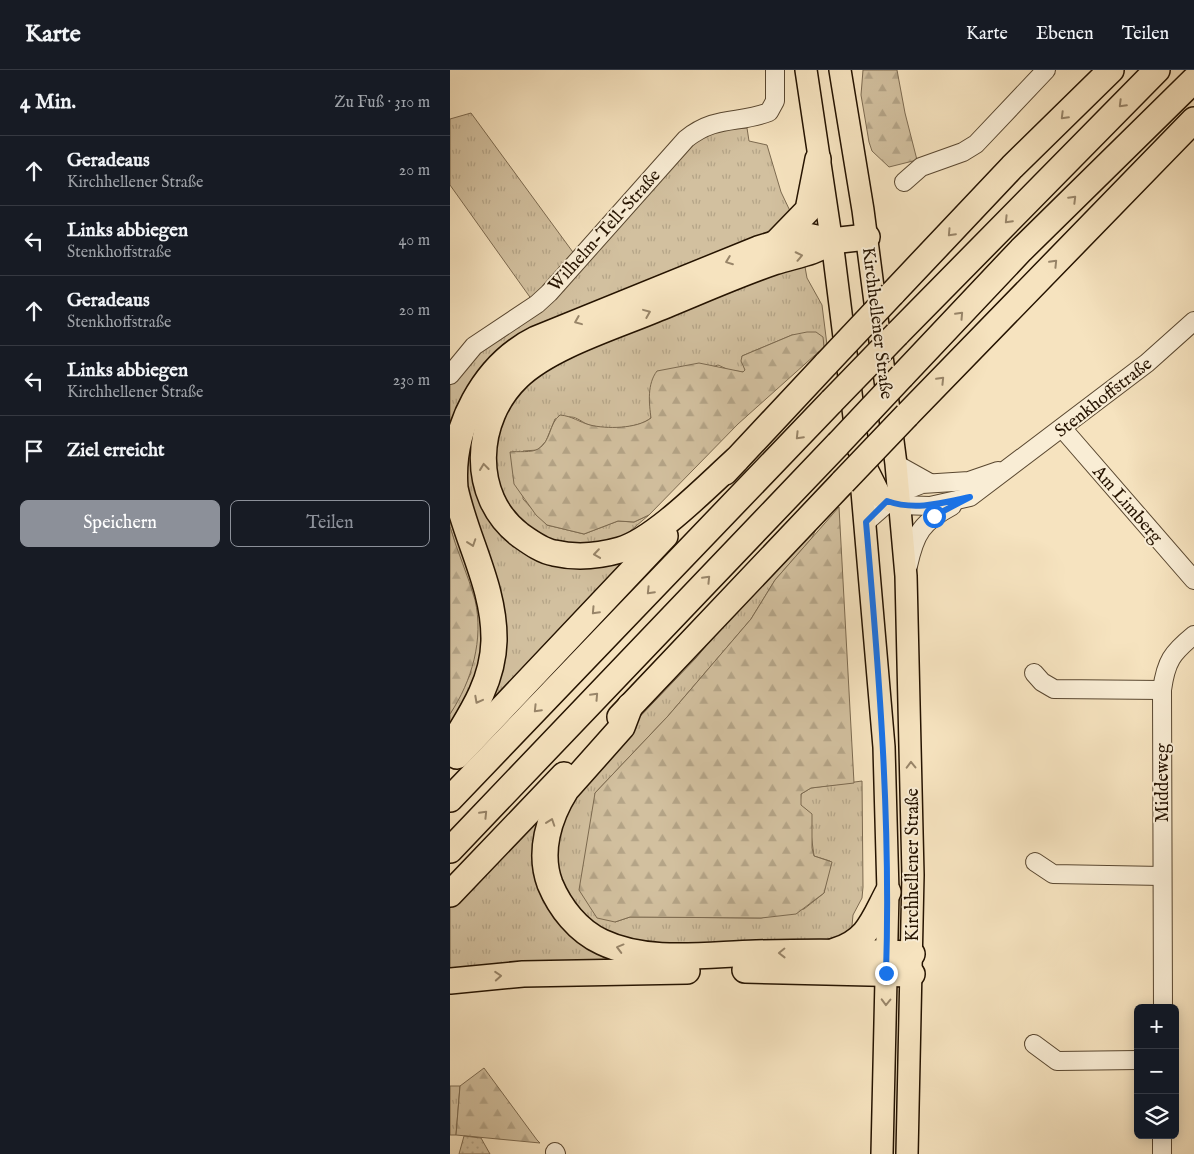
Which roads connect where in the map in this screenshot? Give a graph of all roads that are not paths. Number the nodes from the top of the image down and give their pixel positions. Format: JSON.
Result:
{"nodes":[{"id":1,"x":775,"y":70,"type":"edge"},
{"id":2,"x":806,"y":70,"type":"edge"},
{"id":3,"x":840,"y":70,"type":"edge"},
{"id":4,"x":1046,"y":70,"type":"edge"},
{"id":5,"x":1111,"y":70,"type":"edge"},
{"id":6,"x":1157,"y":70,"type":"edge"},
{"id":7,"x":1194,"y":80,"type":"edge"},
{"id":8,"x":1194,"y":120,"type":"edge"},
{"id":9,"x":818,"y":159,"type":"junction"},
{"id":10,"x":904,"y":182,"type":"dead end"},
{"id":11,"x":866,"y":236,"type":"junction"},
{"id":12,"x":832,"y":241,"type":"junction"},
{"id":13,"x":775,"y":244,"type":"junction"},
{"id":14,"x":1194,"y":321,"type":"edge"},
{"id":15,"x":450,"y":375,"type":"edge"},
{"id":16,"x":1062,"y":428,"type":"junction"},
{"id":17,"x":736,"y":460,"type":"junction"},
{"id":18,"x":853,"y":462,"type":"junction"},
{"id":19,"x":896,"y":464,"type":"junction"},
{"id":20,"x":1008,"y":468,"type":"junction"},
{"id":21,"x":930,"y":483,"type":"junction"},
{"id":22,"x":970,"y":497,"type":"junction"},
{"id":23,"x":895,"y":500,"type":"junction"},
{"id":24,"x":866,"y":522,"type":"junction"},
{"id":25,"x":906,"y":576,"type":"junction"},
{"id":26,"x":1194,"y":580,"type":"edge"},
{"id":27,"x":1194,"y":635,"type":"edge"},
{"id":28,"x":1034,"y":673,"type":"dead end"},
{"id":29,"x":1162,"y":690,"type":"junction"},
{"id":30,"x":630,"y":706,"type":"junction"},
{"id":31,"x":450,"y":748,"type":"edge"},
{"id":32,"x":450,"y":763,"type":"edge"},
{"id":33,"x":450,"y":800,"type":"edge"},
{"id":34,"x":450,"y":850,"type":"edge"},
{"id":35,"x":1035,"y":862,"type":"dead end"},
{"id":36,"x":1162,"y":876,"type":"junction"},
{"id":37,"x":888,"y":892,"type":"junction"},
{"id":38,"x":450,"y":894,"type":"edge"},
{"id":39,"x":831,"y":952,"type":"junction"},
{"id":40,"x":887,"y":963,"type":"junction"},
{"id":41,"x":912,"y":964,"type":"junction"},
{"id":42,"x":450,"y":981,"type":"edge"},
{"id":43,"x":1163,"y":1004,"type":"edge"},
{"id":44,"x":1034,"y":1044,"type":"dead end"},
{"id":45,"x":1134,"y":1060,"type":"edge"},
{"id":46,"x":1162,"y":1139,"type":"edge"},
{"id":47,"x":882,"y":1154,"type":"edge"},
{"id":48,"x":907,"y":1154,"type":"edge"},
{"id":49,"x":1162,"y":1154,"type":"edge"}],
"edges":[{"from":1,"to":15,"type":"street","name":"Wilhelm-Tell-Straße"},
{"from":2,"to":9,"type":"main road","name":"Kirchhellener Straße"},
{"from":3,"to":11,"type":"main road","name":"Kirchhellener Straße"},
{"from":4,"to":10,"type":"street"},
{"from":5,"to":17,"type":"highway","one_way":true,"bridge":true},
{"from":6,"to":33,"type":"highway","one_way":true,"bridge":true},
{"from":18,"to":7,"type":"highway","one_way":true,"bridge":true},
{"from":18,"to":8,"type":"highway","one_way":true,"bridge":true},
{"from":9,"to":12,"type":"main road","name":"Kirchhellener Straße"},
{"from":9,"to":13,"type":"highway"},
{"from":11,"to":12,"type":"highway"},
{"from":11,"to":19,"type":"main road","name":"Kirchhellener Straße"},
{"from":12,"to":13,"type":"highway"},
{"from":17,"to":12,"type":"highway","one_way":true},
{"from":12,"to":18,"type":"main road","name":"Kirchhellener Straße"},
{"from":13,"to":31,"type":"highway","one_way":true},
{"from":14,"to":16,"type":"street","name":"Stenkhoffstraße"},
{"from":16,"to":20,"type":"street","name":"Stenkhoffstraße"},
{"from":16,"to":26,"type":"street","name":"Am Limberg"},
{"from":17,"to":32,"type":"highway","one_way":true},
{"from":18,"to":23,"type":"main road","name":"Kirchhellener Straße"},
{"from":18,"to":24,"type":"main road","name":"Kirchhellener Straße"},
{"from":18,"to":30,"type":"highway"},
{"from":34,"to":18,"type":"highway","one_way":true},
{"from":19,"to":21,"type":"street"},
{"from":19,"to":23,"type":"main road","name":"Kirchhellener Straße"},
{"from":20,"to":21,"type":"street","name":"Stenkhoffstraße"},
{"from":20,"to":22,"type":"street","name":"Stenkhoffstraße"},
{"from":21,"to":23,"type":"street","name":"Stenkhoffstraße"},
{"from":22,"to":23,"type":"street","name":"Stenkhoffstraße"},
{"from":22,"to":25,"type":"street","name":"Kirchhellener Straße"},
{"from":23,"to":24,"type":"street","name":"Stenkhoffstraße"},
{"from":23,"to":25,"type":"main road","name":"Kirchhellener Straße"},
{"from":24,"to":37,"type":"main road","name":"Kirchhellener Straße"},
{"from":41,"to":25,"type":"main road","name":"Kirchhellener Straße","one_way":true},
{"from":27,"to":29,"type":"street","name":"Middeweg"},
{"from":28,"to":29,"type":"street"},
{"from":29,"to":36,"type":"street","name":"Middeweg"},
{"from":30,"to":38,"type":"highway"},
{"from":39,"to":30,"type":"highway","one_way":true},
{"from":35,"to":36,"type":"street"},
{"from":36,"to":43,"type":"street","name":"Middeweg"},
{"from":37,"to":39,"type":"highway"},
{"from":37,"to":40,"type":"main road","name":"Kirchhellener Straße"},
{"from":39,"to":40,"type":"highway"},
{"from":40,"to":41,"type":"highway"},
{"from":42,"to":40,"type":"highway","one_way":true},
{"from":40,"to":47,"type":"main road","name":"Kirchhellener Straße","one_way":true},
{"from":41,"to":48,"type":"main road","name":"Kirchhellener Straße"},
{"from":44,"to":45,"type":"street"},
{"from":46,"to":49,"type":"street"}]}
